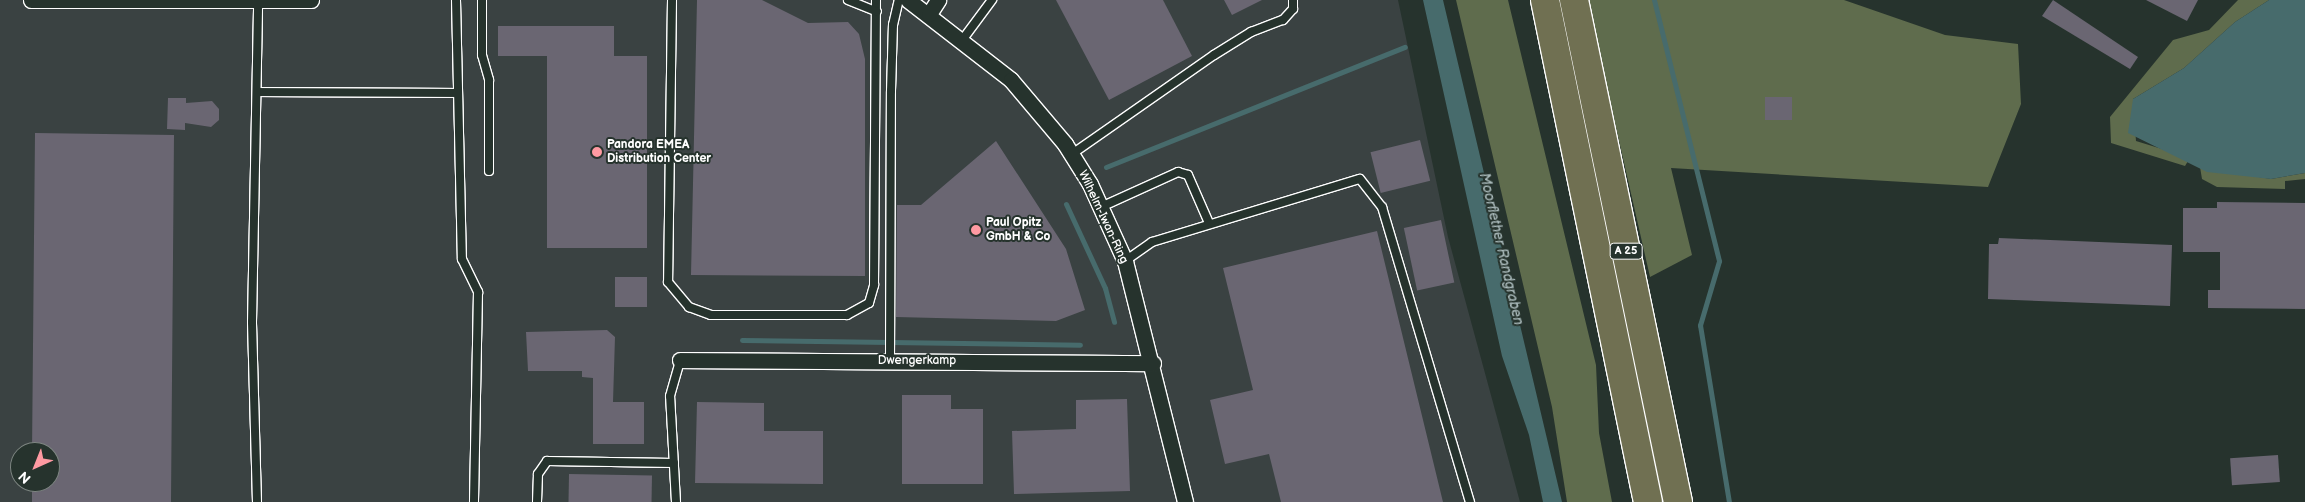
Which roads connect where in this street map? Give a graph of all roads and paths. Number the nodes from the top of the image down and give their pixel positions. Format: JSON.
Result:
{"nodes":[{"id":1,"x":31,"y":0,"type":"edge"},
{"id":2,"x":67,"y":0,"type":"edge"},
{"id":3,"x":305,"y":0,"type":"edge"},
{"id":4,"x":456,"y":0,"type":"edge"},
{"id":5,"x":482,"y":0,"type":"edge"},
{"id":6,"x":672,"y":0,"type":"edge"},
{"id":7,"x":848,"y":0,"type":"edge"},
{"id":8,"x":876,"y":0,"type":"edge"},
{"id":9,"x":900,"y":0,"type":"edge"},
{"id":10,"x":908,"y":0,"type":"edge"},
{"id":11,"x":938,"y":0,"type":"edge"},
{"id":12,"x":992,"y":0,"type":"edge"},
{"id":13,"x":1293,"y":0,"type":"edge"},
{"id":14,"x":1545,"y":0,"type":"edge"},
{"id":15,"x":1574,"y":0,"type":"edge"},
{"id":16,"x":174,"y":1,"type":"edge"},
{"id":17,"x":205,"y":1,"type":"edge"},
{"id":18,"x":258,"y":2,"type":"junction"},
{"id":19,"x":877,"y":12,"type":"junction"},
{"id":20,"x":929,"y":14,"type":"junction"},
{"id":21,"x":963,"y":40,"type":"junction"},
{"id":22,"x":257,"y":92,"type":"junction"},
{"id":23,"x":458,"y":94,"type":"junction"},
{"id":24,"x":1072,"y":154,"type":"junction"},
{"id":25,"x":489,"y":171,"type":"dead end"},
{"id":26,"x":1100,"y":206,"type":"junction"},
{"id":27,"x":1209,"y":223,"type":"junction"},
{"id":28,"x":1125,"y":261,"type":"junction"},
{"id":29,"x":890,"y":355,"type":"junction"},
{"id":30,"x":680,"y":360,"type":"joint"},
{"id":31,"x":1153,"y":364,"type":"junction"},
{"id":32,"x":674,"y":463,"type":"junction"},
{"id":33,"x":257,"y":502,"type":"edge"},
{"id":34,"x":474,"y":502,"type":"edge"},
{"id":35,"x":537,"y":502,"type":"edge"},
{"id":36,"x":676,"y":502,"type":"edge"},
{"id":37,"x":1185,"y":502,"type":"edge"},
{"id":38,"x":1470,"y":502,"type":"edge"},
{"id":39,"x":1648,"y":502,"type":"edge"},
{"id":40,"x":1678,"y":502,"type":"edge"}],
"edges":[{"from":1,"to":2,"type":"street"},
{"from":2,"to":16,"type":"street"},
{"from":3,"to":18,"type":"street"},
{"from":4,"to":23,"type":"lane"},
{"from":5,"to":25,"type":"lane"},
{"from":6,"to":19,"type":"lane"},
{"from":7,"to":19,"type":"lane"},
{"from":8,"to":19,"type":"lane"},
{"from":9,"to":29,"type":"lane"},
{"from":10,"to":20,"type":"street","name":"Wilhelm-Iwan-Ring"},
{"from":11,"to":20,"type":"street"},
{"from":12,"to":21,"type":"lane"},
{"from":13,"to":24,"type":"lane"},
{"from":14,"to":39,"type":"highway","number":"A 25"},
{"from":15,"to":40,"type":"highway","number":"A 25"},
{"from":16,"to":17,"type":"street"},
{"from":17,"to":18,"type":"street"},
{"from":18,"to":22,"type":"lane"},
{"from":20,"to":21,"type":"street","name":"Wilhelm-Iwan-Ring"},
{"from":21,"to":24,"type":"street","name":"Wilhelm-Iwan-Ring"},
{"from":22,"to":23,"type":"lane"},
{"from":22,"to":33,"type":"lane"},
{"from":23,"to":34,"type":"lane"},
{"from":24,"to":26,"type":"street","name":"Wilhelm-Iwan-Ring"},
{"from":26,"to":27,"type":"lane"},
{"from":26,"to":28,"type":"street","name":"Wilhelm-Iwan-Ring"},
{"from":27,"to":28,"type":"lane"},
{"from":27,"to":38,"type":"lane"},
{"from":28,"to":31,"type":"street","name":"Wilhelm-Iwan-Ring"},
{"from":29,"to":30,"type":"street","name":"Dwengerkamp"},
{"from":29,"to":31,"type":"street","name":"Dwengerkamp"},
{"from":30,"to":32,"type":"lane"},
{"from":31,"to":37,"type":"street","name":"Wilhelm-Iwan-Ring"},
{"from":32,"to":35,"type":"lane"},
{"from":32,"to":36,"type":"lane"}]}
